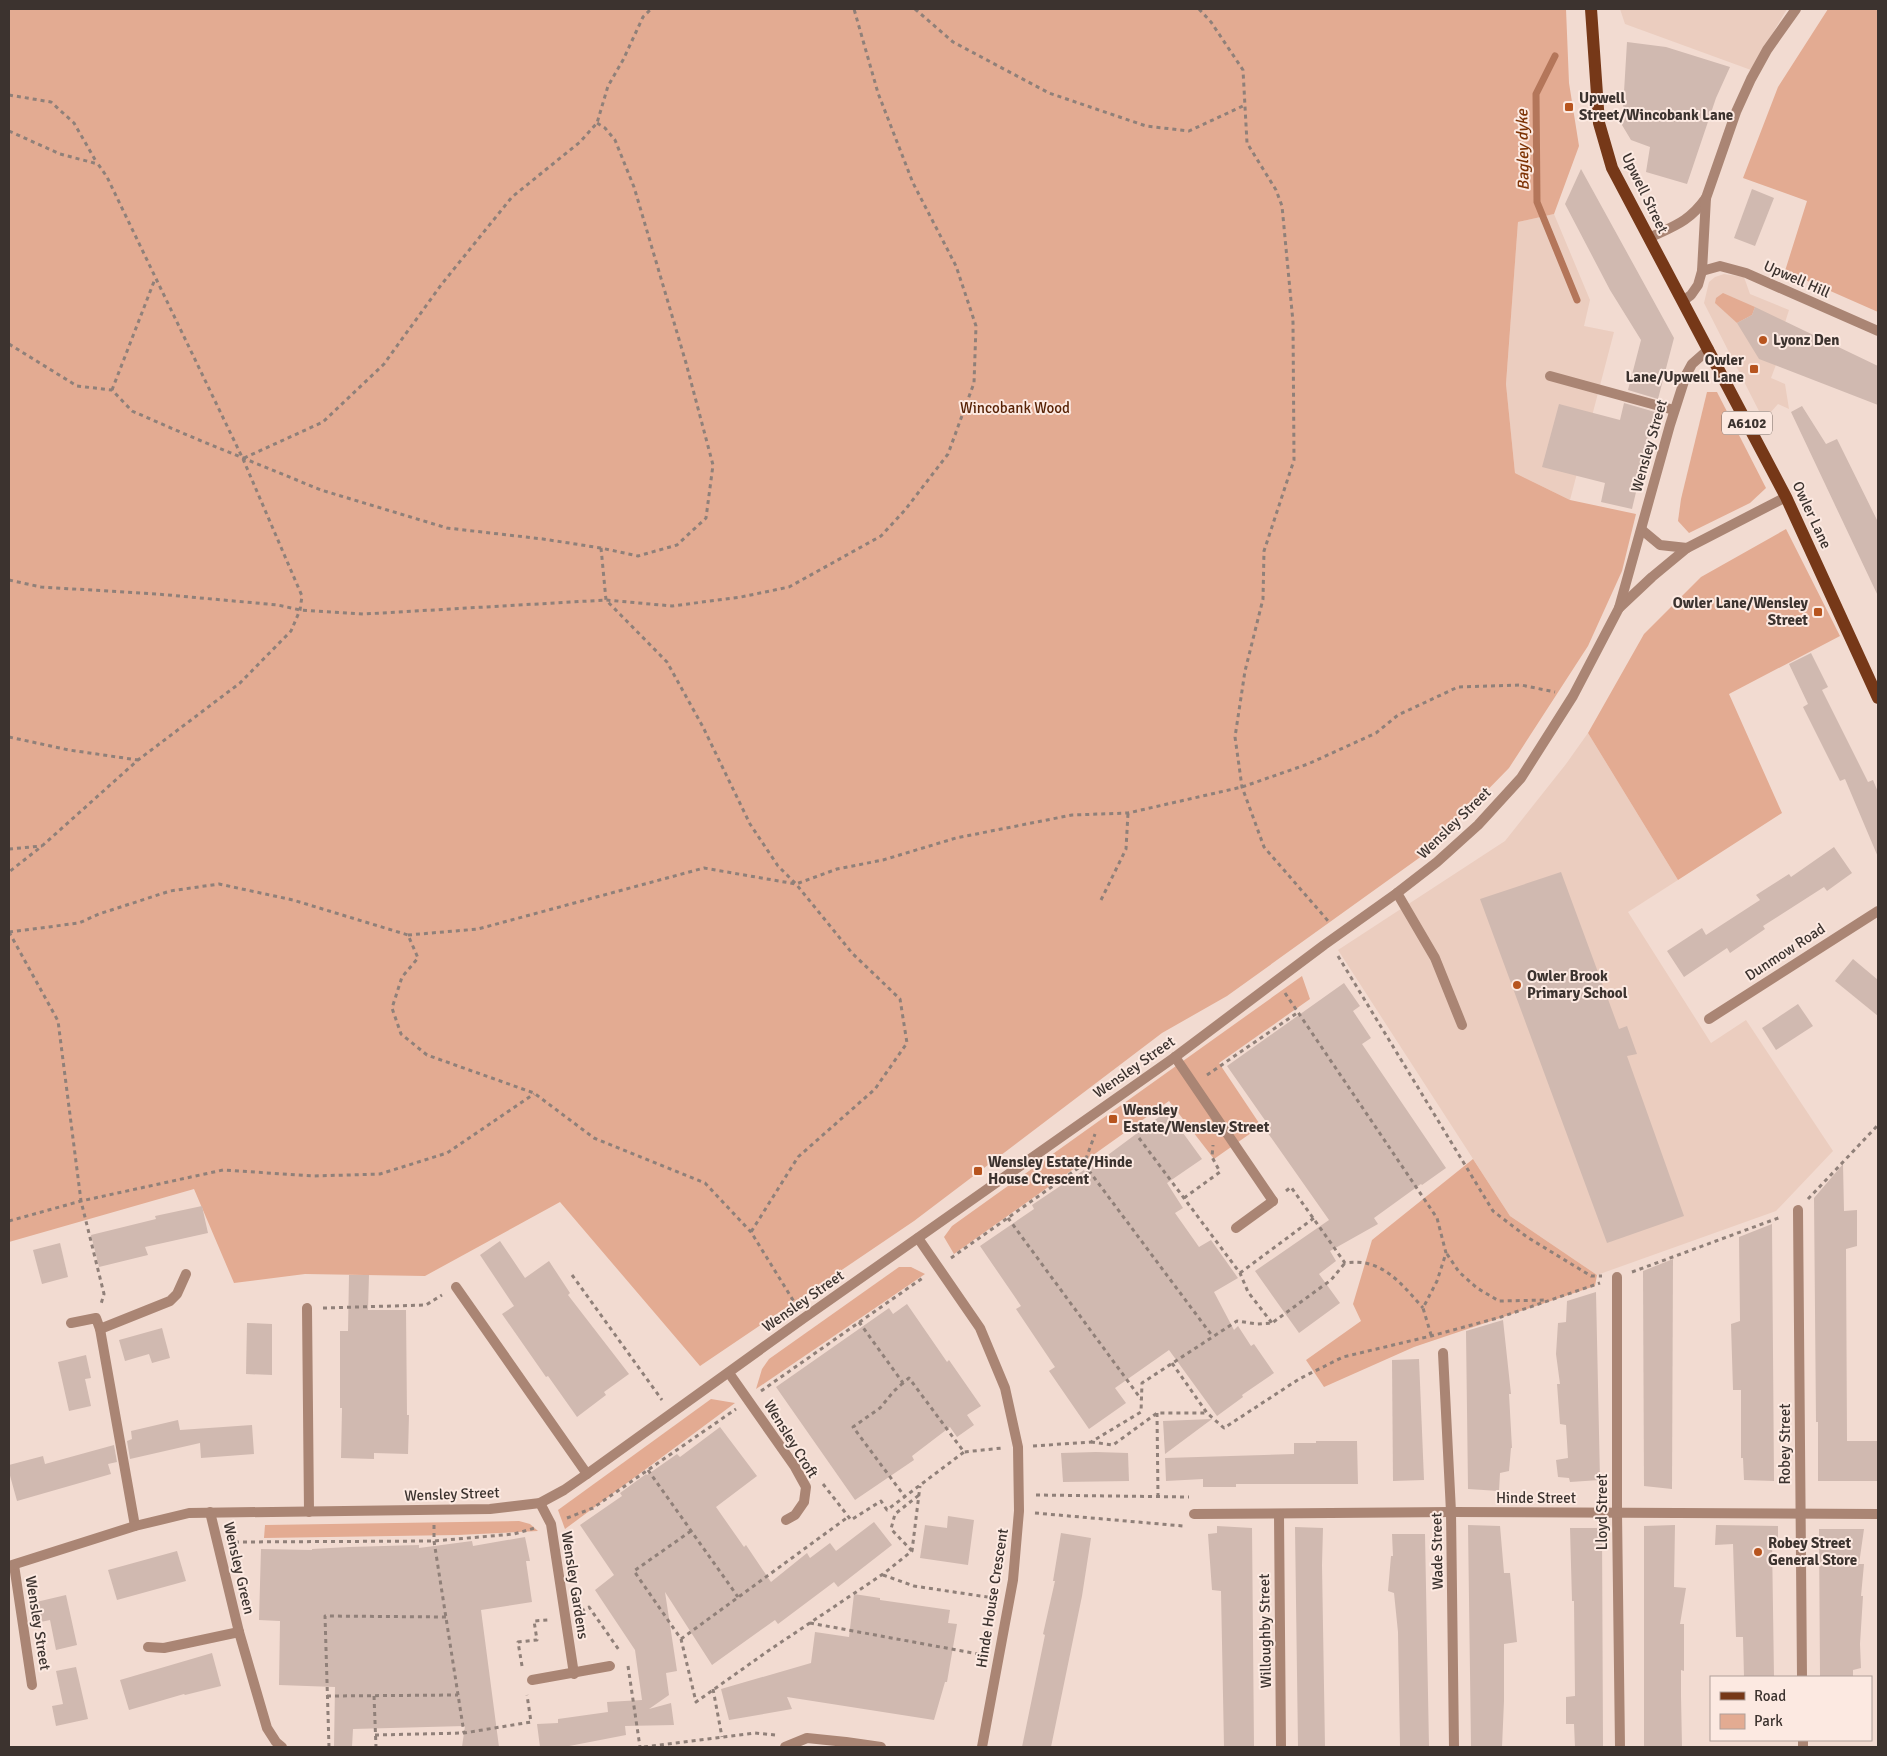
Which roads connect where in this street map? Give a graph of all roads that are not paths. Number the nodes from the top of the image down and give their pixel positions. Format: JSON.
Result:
{"nodes":[{"id":1,"x":1591,"y":9,"type":"edge"},
{"id":2,"x":1796,"y":9,"type":"edge"},
{"id":3,"x":1706,"y":198,"type":"junction"},
{"id":4,"x":1649,"y":238,"type":"junction"},
{"id":5,"x":1702,"y":271,"type":"junction"},
{"id":6,"x":1683,"y":301,"type":"junction"},
{"id":7,"x":1878,"y":331,"type":"edge"},
{"id":8,"x":1709,"y":349,"type":"junction"},
{"id":9,"x":1550,"y":376,"type":"dead end"},
{"id":10,"x":1674,"y":410,"type":"junction"},
{"id":11,"x":1786,"y":497,"type":"junction"},
{"id":12,"x":1642,"y":530,"type":"junction"},
{"id":13,"x":1687,"y":548,"type":"junction"},
{"id":14,"x":1619,"y":608,"type":"junction"},
{"id":15,"x":1878,"y":698,"type":"edge"},
{"id":16,"x":1397,"y":893,"type":"junction"},
{"id":17,"x":1878,"y":911,"type":"edge"},
{"id":18,"x":1709,"y":1019,"type":"dead end"},
{"id":19,"x":1462,"y":1025,"type":"dead end"},
{"id":20,"x":1175,"y":1057,"type":"junction"},
{"id":21,"x":1798,"y":1210,"type":"road end"},
{"id":22,"x":1236,"y":1228,"type":"dead end"},
{"id":23,"x":918,"y":1238,"type":"junction"},
{"id":24,"x":186,"y":1274,"type":"dead end"},
{"id":25,"x":1617,"y":1277,"type":"road end"},
{"id":26,"x":456,"y":1287,"type":"road end"},
{"id":27,"x":307,"y":1308,"type":"road end"},
{"id":28,"x":71,"y":1323,"type":"dead end"},
{"id":29,"x":100,"y":1329,"type":"junction"},
{"id":30,"x":1443,"y":1354,"type":"road end"},
{"id":31,"x":729,"y":1373,"type":"junction"},
{"id":32,"x":587,"y":1474,"type":"junction"},
{"id":33,"x":540,"y":1503,"type":"junction"},
{"id":34,"x":210,"y":1512,"type":"junction"},
{"id":35,"x":309,"y":1512,"type":"junction"},
{"id":36,"x":1451,"y":1512,"type":"junction"},
{"id":37,"x":1617,"y":1512,"type":"junction"},
{"id":38,"x":1194,"y":1514,"type":"road end"},
{"id":39,"x":1801,"y":1514,"type":"junction"},
{"id":40,"x":1878,"y":1514,"type":"edge"},
{"id":41,"x":1279,"y":1515,"type":"junction"},
{"id":42,"x":786,"y":1520,"type":"dead end"},
{"id":43,"x":135,"y":1526,"type":"junction"},
{"id":44,"x":11,"y":1566,"type":"edge"},
{"id":45,"x":239,"y":1632,"type":"junction"},
{"id":46,"x":148,"y":1647,"type":"dead end"},
{"id":47,"x":610,"y":1666,"type":"dead end"},
{"id":48,"x":574,"y":1674,"type":"junction"},
{"id":49,"x":1802,"y":1676,"type":"edge"},
{"id":50,"x":532,"y":1680,"type":"dead end"},
{"id":51,"x":32,"y":1686,"type":"dead end"},
{"id":52,"x":282,"y":1747,"type":"edge"},
{"id":53,"x":785,"y":1747,"type":"edge"},
{"id":54,"x":881,"y":1747,"type":"edge"},
{"id":55,"x":982,"y":1747,"type":"edge"},
{"id":56,"x":1281,"y":1747,"type":"edge"},
{"id":57,"x":1454,"y":1747,"type":"edge"},
{"id":58,"x":1620,"y":1747,"type":"edge"}],
"edges":[{"from":1,"to":4,"type":"main road","name":"Upwell Street","number":"A6102"},
{"from":2,"to":3,"type":"street"},
{"from":3,"to":4,"type":"street"},
{"from":3,"to":5,"type":"street"},
{"from":4,"to":6,"type":"main road","name":"Upwell Street","number":"A6102"},
{"from":5,"to":6,"type":"street"},
{"from":5,"to":7,"type":"street","name":"Upwell Hill"},
{"from":6,"to":8,"type":"main road","name":"Upwell Street","number":"A6102"},
{"from":8,"to":10,"type":"street","name":"Wensley Street"},
{"from":8,"to":11,"type":"main road","name":"Owler Lane","number":"A6102"},
{"from":9,"to":10,"type":"street"},
{"from":10,"to":12,"type":"street","name":"Wensley Street"},
{"from":11,"to":13,"type":"street","name":"Wensley Street"},
{"from":11,"to":15,"type":"main road","name":"Owler Lane","number":"A6102"},
{"from":12,"to":13,"type":"street"},
{"from":12,"to":14,"type":"street","name":"Wensley Street"},
{"from":13,"to":14,"type":"street","name":"Wensley Street"},
{"from":14,"to":16,"type":"street","name":"Wensley Street"},
{"from":16,"to":19,"type":"street"},
{"from":16,"to":20,"type":"street","name":"Wensley Street"},
{"from":17,"to":18,"type":"street","name":"Dunmow Road"},
{"from":20,"to":22,"type":"street"},
{"from":20,"to":23,"type":"street","name":"Wensley Street"},
{"from":21,"to":39,"type":"street","name":"Robey Street"},
{"from":23,"to":31,"type":"street","name":"Wensley Street"},
{"from":23,"to":55,"type":"street","name":"Hinde House Crescent"},
{"from":24,"to":29,"type":"street"},
{"from":25,"to":37,"type":"street","name":"Lloyd Street"},
{"from":26,"to":32,"type":"street"},
{"from":27,"to":35,"type":"street"},
{"from":28,"to":29,"type":"street"},
{"from":29,"to":43,"type":"street"},
{"from":30,"to":36,"type":"street","name":"Wade Street"},
{"from":31,"to":32,"type":"street","name":"Wensley Street"},
{"from":31,"to":42,"type":"street","name":"Wensley Croft"},
{"from":32,"to":33,"type":"street","name":"Wensley Street"},
{"from":33,"to":35,"type":"street","name":"Wensley Street"},
{"from":33,"to":48,"type":"street","name":"Wensley Gardens"},
{"from":34,"to":35,"type":"street","name":"Wensley Street"},
{"from":34,"to":43,"type":"street","name":"Wensley Street"},
{"from":34,"to":45,"type":"street","name":"Wensley Green"},
{"from":36,"to":37,"type":"street","name":"Hinde Street"},
{"from":36,"to":41,"type":"street","name":"Hinde Street"},
{"from":36,"to":57,"type":"street","name":"Wade Street"},
{"from":37,"to":39,"type":"street","name":"Hinde Street"},
{"from":37,"to":58,"type":"street","name":"Lloyd Street"},
{"from":38,"to":41,"type":"street","name":"Hinde Street"},
{"from":39,"to":40,"type":"street","name":"Hinde Street"},
{"from":39,"to":49,"type":"street","name":"Robey Street"},
{"from":41,"to":56,"type":"street","name":"Willoughby Street"},
{"from":43,"to":44,"type":"street","name":"Wensley Street"},
{"from":44,"to":51,"type":"street","name":"Wensley Street"},
{"from":45,"to":46,"type":"street","name":"Wensley Green"},
{"from":45,"to":52,"type":"street","name":"Wensley Green"},
{"from":47,"to":48,"type":"street"},
{"from":48,"to":50,"type":"street"},
{"from":53,"to":54,"type":"street"}]}
